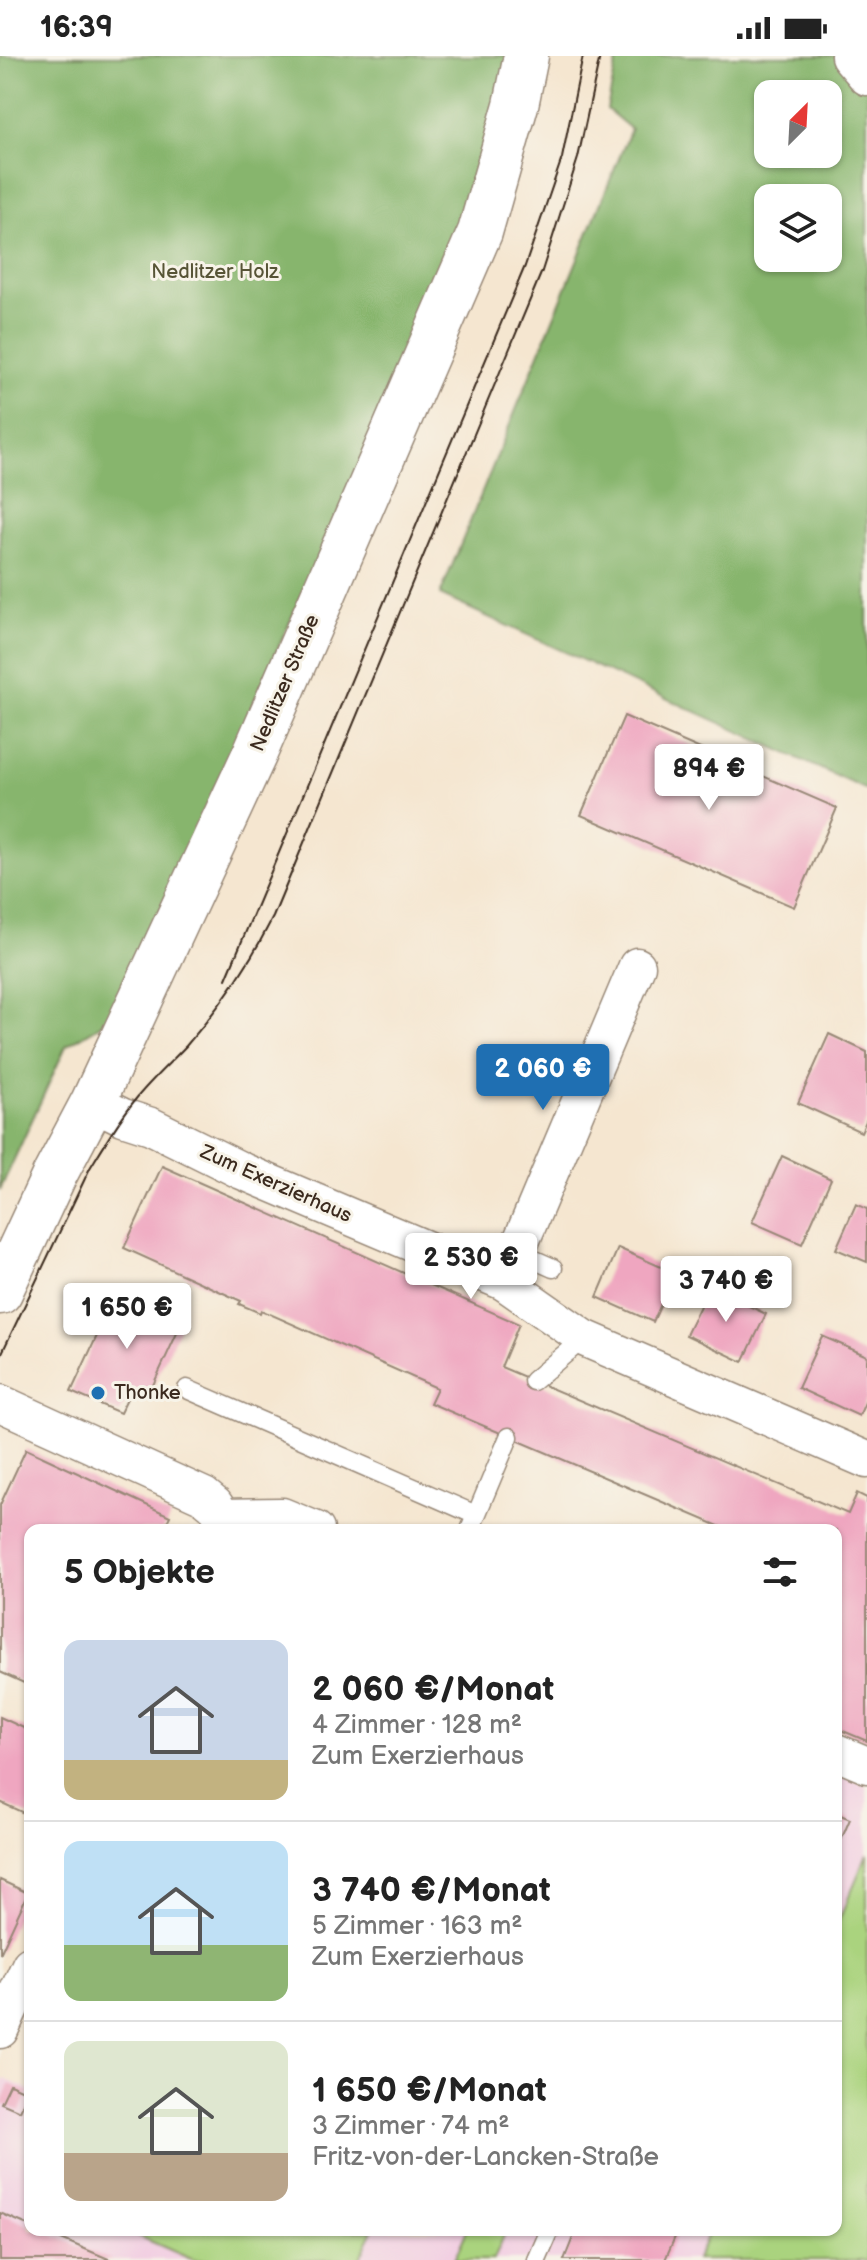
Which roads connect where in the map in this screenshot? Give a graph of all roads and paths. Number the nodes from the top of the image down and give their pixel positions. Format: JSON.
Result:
{"nodes":[{"id":1,"x":526,"y":56,"type":"edge"},
{"id":2,"x":849,"y":56,"type":"edge"},
{"id":3,"x":867,"y":77,"type":"edge"},
{"id":4,"x":637,"y":966,"type":"dead end"},
{"id":5,"x":93,"y":1102,"type":"junction"},
{"id":6,"x":510,"y":1267,"type":"junction"},
{"id":7,"x":553,"y":1268,"type":"dead end"},
{"id":8,"x":0,"y":1292,"type":"edge"},
{"id":9,"x":584,"y":1338,"type":"junction"},
{"id":10,"x":533,"y":1381,"type":"dead end"},
{"id":11,"x":187,"y":1389,"type":"dead end"},
{"id":12,"x":0,"y":1403,"type":"edge"},
{"id":13,"x":509,"y":1437,"type":"dead end"},
{"id":14,"x":867,"y":1460,"type":"edge"},
{"id":15,"x":223,"y":1523,"type":"edge"},
{"id":16,"x":473,"y":1523,"type":"edge"},
{"id":17,"x":301,"y":1524,"type":"edge"},
{"id":18,"x":842,"y":1755,"type":"edge"},
{"id":19,"x":867,"y":1765,"type":"edge"},
{"id":20,"x":24,"y":1978,"type":"edge"},
{"id":21,"x":0,"y":2030,"type":"edge"},
{"id":22,"x":547,"y":2236,"type":"edge"},
{"id":23,"x":537,"y":2260,"type":"edge"}],
"edges":[{"from":1,"to":5,"type":"main road","name":"Nedlitzer Straße"},
{"from":2,"to":3,"type":"street"},
{"from":4,"to":6,"type":"street"},
{"from":5,"to":6,"type":"street","name":"Zum Exerzierhaus"},
{"from":5,"to":8,"type":"main road","name":"Nedlitzer Straße"},
{"from":6,"to":7,"type":"lane"},
{"from":6,"to":9,"type":"street","name":"Zum Exerzierhaus"},
{"from":9,"to":10,"type":"lane"},
{"from":9,"to":14,"type":"street","name":"Zum Exerzierhaus"},
{"from":11,"to":16,"type":"lane"},
{"from":12,"to":15,"type":"street"},
{"from":13,"to":16,"type":"lane"},
{"from":15,"to":17,"type":"street"},
{"from":18,"to":19,"type":"street"},
{"from":20,"to":21,"type":"street"},
{"from":22,"to":23,"type":"lane"}]}
